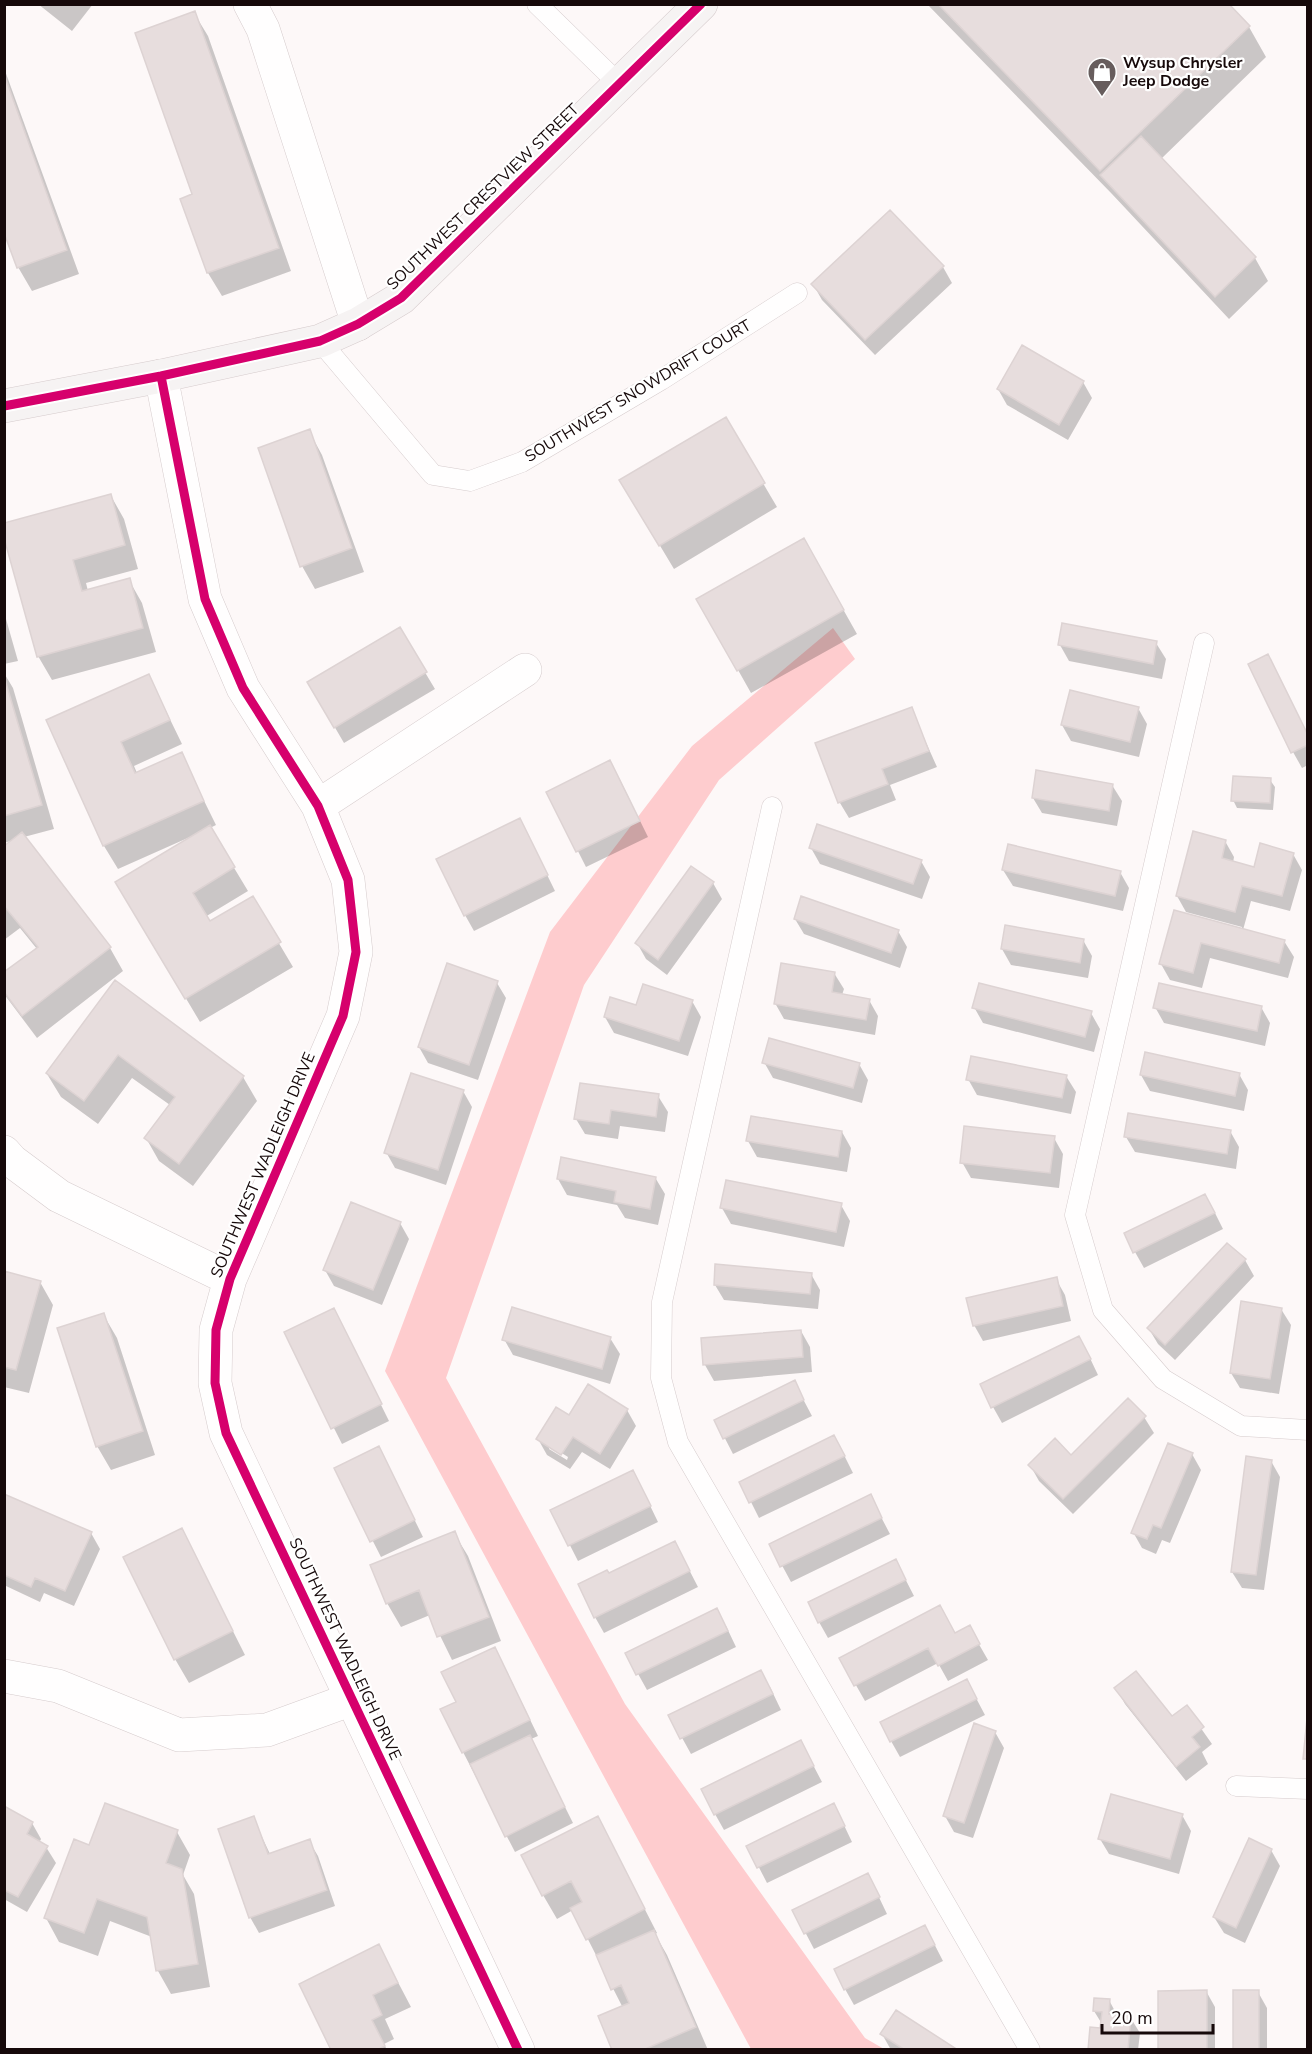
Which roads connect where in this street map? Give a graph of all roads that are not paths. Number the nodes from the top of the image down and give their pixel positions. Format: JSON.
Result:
{"nodes":[{"id":1,"x":250,"y":4,"type":"edge"},
{"id":2,"x":537,"y":4,"type":"edge"},
{"id":3,"x":701,"y":4,"type":"edge"},
{"id":4,"x":620,"y":85,"type":"junction"},
{"id":5,"x":797,"y":292,"type":"dead end"},
{"id":6,"x":358,"y":324,"type":"junction"},
{"id":7,"x":320,"y":341,"type":"junction"},
{"id":8,"x":161,"y":376,"type":"junction"},
{"id":9,"x":4,"y":406,"type":"edge"},
{"id":10,"x":1204,"y":643,"type":"dead end"},
{"id":11,"x":525,"y":670,"type":"dead end"},
{"id":12,"x":318,"y":806,"type":"junction"},
{"id":13,"x":772,"y":807,"type":"dead end"},
{"id":14,"x":4,"y":1152,"type":"edge"},
{"id":15,"x":230,"y":1279,"type":"junction"},
{"id":16,"x":1308,"y":1430,"type":"edge"},
{"id":17,"x":4,"y":1676,"type":"edge"},
{"id":18,"x":352,"y":1700,"type":"junction"},
{"id":19,"x":1236,"y":1786,"type":"dead end"},
{"id":20,"x":1308,"y":1789,"type":"edge"},
{"id":21,"x":518,"y":2049,"type":"edge"},
{"id":22,"x":1030,"y":2049,"type":"edge"}],
"edges":[{"from":1,"to":6,"type":"street"},
{"from":2,"to":4,"type":"lane"},
{"from":3,"to":4,"type":"street","name":"SOUTHWEST CRESTVIEW STREET"},
{"from":4,"to":6,"type":"street","name":"SOUTHWEST CRESTVIEW STREET"},
{"from":5,"to":7,"type":"lane","name":"SOUTHWEST SNOWDRIFT COURT"},
{"from":6,"to":7,"type":"street","name":"SOUTHWEST CRESTVIEW STREET"},
{"from":7,"to":8,"type":"street","name":"SOUTHWEST CRESTVIEW STREET"},
{"from":8,"to":9,"type":"street","name":"SOUTHWEST CRESTVIEW STREET"},
{"from":8,"to":12,"type":"street","name":"SOUTHWEST WADLEIGH DRIVE"},
{"from":10,"to":16,"type":"lane"},
{"from":11,"to":12,"type":"street"},
{"from":12,"to":15,"type":"street","name":"SOUTHWEST WADLEIGH DRIVE"},
{"from":13,"to":22,"type":"lane"},
{"from":14,"to":15,"type":"street"},
{"from":15,"to":18,"type":"street","name":"SOUTHWEST WADLEIGH DRIVE"},
{"from":17,"to":18,"type":"street"},
{"from":18,"to":21,"type":"street","name":"SOUTHWEST WADLEIGH DRIVE"},
{"from":19,"to":20,"type":"lane"}]}
